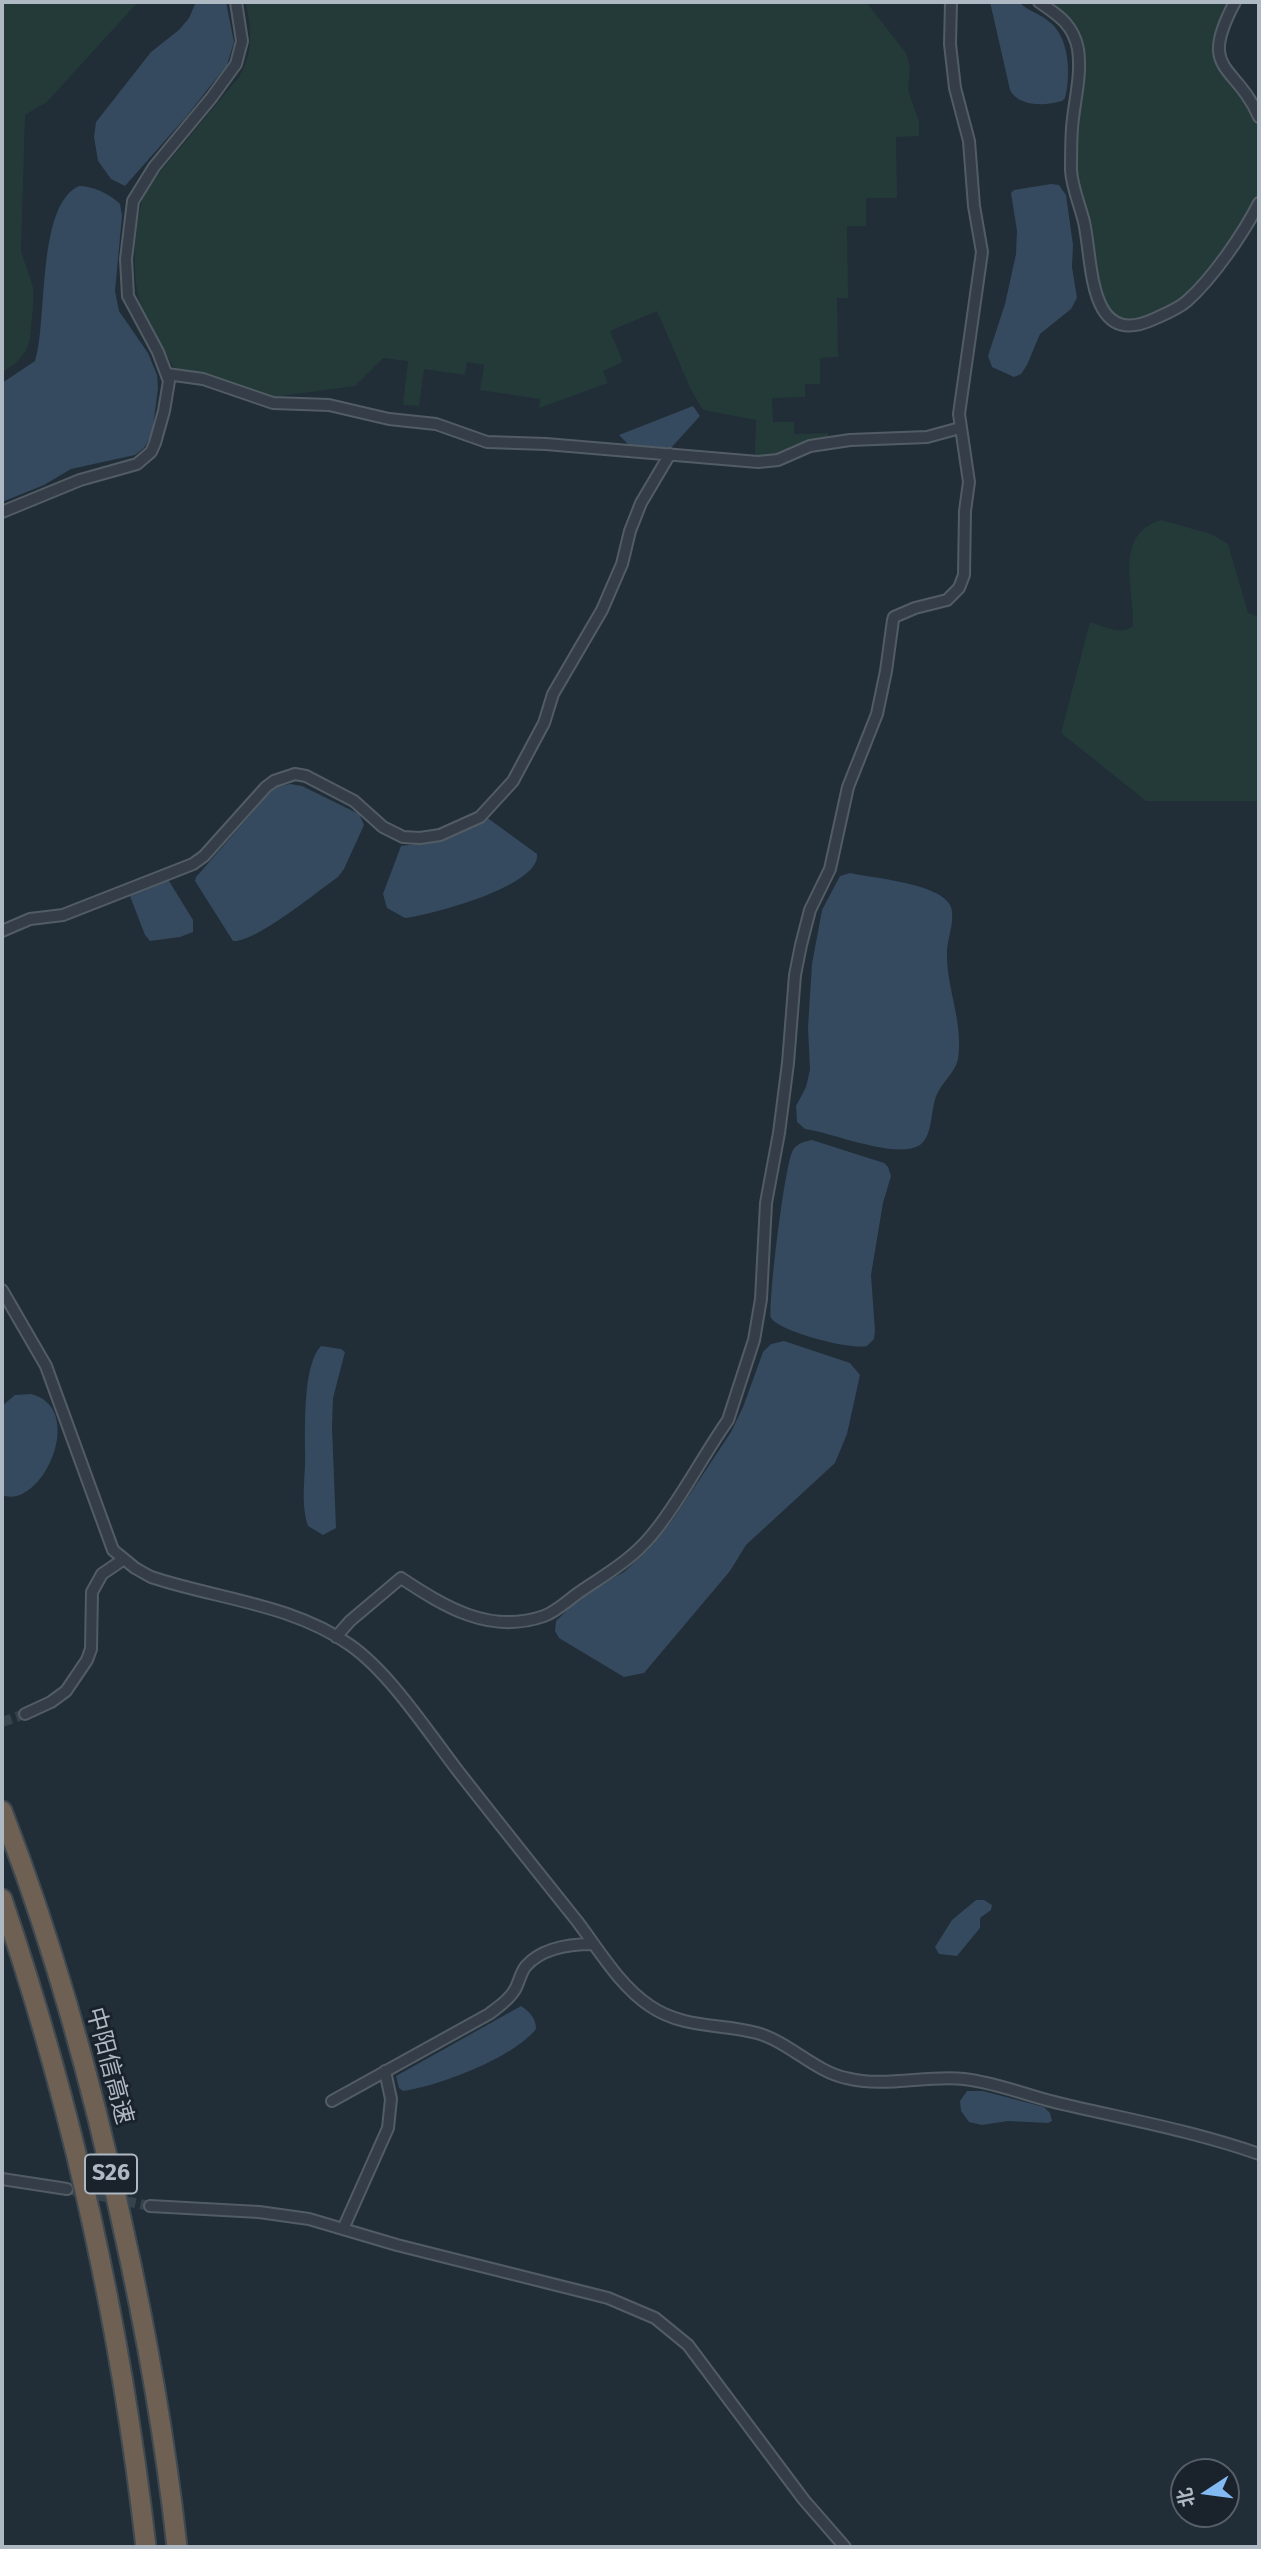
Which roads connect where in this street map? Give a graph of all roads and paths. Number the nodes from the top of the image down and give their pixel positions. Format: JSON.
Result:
{"nodes":[{"id":1,"x":236,"y":2,"type":"edge"},
{"id":2,"x":951,"y":2,"type":"edge"},
{"id":3,"x":1039,"y":2,"type":"edge"},
{"id":4,"x":1235,"y":2,"type":"edge"},
{"id":5,"x":1259,"y":117,"type":"edge"},
{"id":6,"x":1259,"y":203,"type":"edge"},
{"id":7,"x":167,"y":373,"type":"junction"},
{"id":8,"x":960,"y":428,"type":"junction"},
{"id":9,"x":670,"y":454,"type":"junction"},
{"id":10,"x":2,"y":512,"type":"edge"},
{"id":11,"x":2,"y":932,"type":"edge"},
{"id":12,"x":2,"y":1290,"type":"edge"},
{"id":13,"x":124,"y":1559,"type":"junction"},
{"id":14,"x":336,"y":1637,"type":"junction"},
{"id":15,"x":25,"y":1714,"type":"tunnel mouth"},
{"id":16,"x":2,"y":1811,"type":"edge"},
{"id":17,"x":2,"y":1899,"type":"edge"},
{"id":18,"x":593,"y":1944,"type":"junction"},
{"id":19,"x":385,"y":2071,"type":"junction"},
{"id":20,"x":332,"y":2101,"type":"dead end"},
{"id":21,"x":1259,"y":2154,"type":"edge"},
{"id":22,"x":2,"y":2179,"type":"edge"},
{"id":23,"x":67,"y":2189,"type":"tunnel mouth"},
{"id":24,"x":150,"y":2206,"type":"tunnel mouth"},
{"id":25,"x":343,"y":2229,"type":"junction"},
{"id":26,"x":146,"y":2547,"type":"edge"},
{"id":27,"x":177,"y":2547,"type":"edge"},
{"id":28,"x":845,"y":2547,"type":"edge"}],
"edges":[{"from":1,"to":7,"type":"street"},
{"from":2,"to":8,"type":"street"},
{"from":3,"to":6,"type":"street"},
{"from":4,"to":5,"type":"street"},
{"from":7,"to":9,"type":"street"},
{"from":7,"to":10,"type":"street"},
{"from":8,"to":9,"type":"street"},
{"from":8,"to":14,"type":"street"},
{"from":9,"to":11,"type":"street"},
{"from":12,"to":13,"type":"street"},
{"from":13,"to":14,"type":"street"},
{"from":13,"to":15,"type":"street"},
{"from":14,"to":18,"type":"street"},
{"from":16,"to":27,"type":"highway","name":"中阳信高速","number":"S26"},
{"from":17,"to":26,"type":"highway","number":"S26"},
{"from":18,"to":19,"type":"street"},
{"from":18,"to":21,"type":"street"},
{"from":19,"to":20,"type":"street"},
{"from":19,"to":25,"type":"street"},
{"from":22,"to":23,"type":"street"},
{"from":24,"to":25,"type":"street"},
{"from":25,"to":28,"type":"street"}]}
